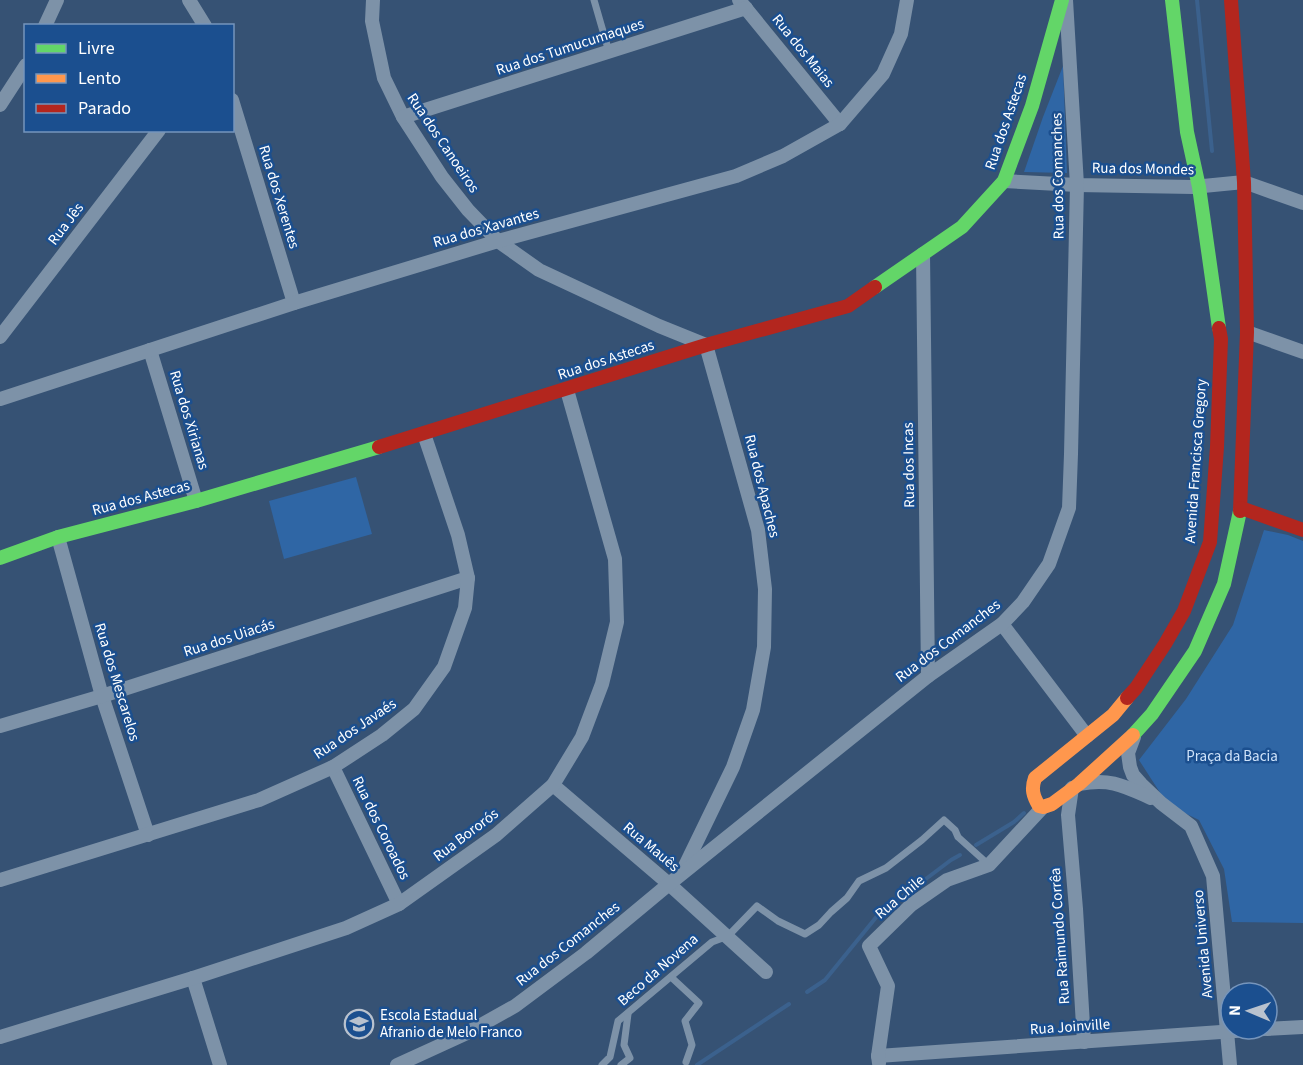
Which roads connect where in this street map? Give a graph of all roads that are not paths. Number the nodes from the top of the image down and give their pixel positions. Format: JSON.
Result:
{"nodes":[{"id":1,"x":57,"y":0,"type":"edge"},
{"id":2,"x":189,"y":0,"type":"edge"},
{"id":3,"x":373,"y":0,"type":"edge"},
{"id":4,"x":594,"y":0,"type":"edge"},
{"id":5,"x":907,"y":0,"type":"edge"},
{"id":6,"x":1062,"y":0,"type":"edge"},
{"id":7,"x":1066,"y":0,"type":"edge"},
{"id":8,"x":1172,"y":0,"type":"edge"},
{"id":9,"x":1231,"y":0,"type":"edge"},
{"id":10,"x":743,"y":4,"type":"edge"},
{"id":11,"x":46,"y":24,"type":"edge"},
{"id":12,"x":204,"y":24,"type":"edge"},
{"id":13,"x":609,"y":52,"type":"junction"},
{"id":14,"x":24,"y":68,"type":"edge"},
{"id":15,"x":0,"y":105,"type":"edge"},
{"id":16,"x":234,"y":107,"type":"edge"},
{"id":17,"x":403,"y":117,"type":"junction"},
{"id":18,"x":840,"y":124,"type":"junction"},
{"id":19,"x":157,"y":132,"type":"edge"},
{"id":20,"x":1004,"y":181,"type":"junction"},
{"id":21,"x":1244,"y":182,"type":"junction"},
{"id":22,"x":1077,"y":185,"type":"junction"},
{"id":23,"x":1199,"y":187,"type":"junction"},
{"id":24,"x":1303,"y":203,"type":"edge"},
{"id":25,"x":498,"y":241,"type":"junction"},
{"id":26,"x":923,"y":254,"type":"junction"},
{"id":27,"x":294,"y":303,"type":"junction"},
{"id":28,"x":1247,"y":332,"type":"junction"},
{"id":29,"x":0,"y":337,"type":"edge"},
{"id":30,"x":706,"y":345,"type":"junction"},
{"id":31,"x":150,"y":350,"type":"junction"},
{"id":32,"x":1303,"y":352,"type":"edge"},
{"id":33,"x":567,"y":390,"type":"junction"},
{"id":34,"x":0,"y":399,"type":"edge"},
{"id":35,"x":423,"y":434,"type":"junction"},
{"id":36,"x":196,"y":501,"type":"junction"},
{"id":37,"x":1241,"y":508,"type":"junction"},
{"id":38,"x":1303,"y":530,"type":"edge"},
{"id":39,"x":58,"y":537,"type":"junction"},
{"id":40,"x":0,"y":558,"type":"edge"},
{"id":41,"x":468,"y":578,"type":"junction"},
{"id":42,"x":1002,"y":624,"type":"junction"},
{"id":43,"x":928,"y":676,"type":"junction"},
{"id":44,"x":102,"y":696,"type":"junction"},
{"id":45,"x":0,"y":726,"type":"edge"},
{"id":46,"x":1135,"y":733,"type":"junction"},
{"id":47,"x":1087,"y":736,"type":"junction"},
{"id":48,"x":333,"y":767,"type":"junction"},
{"id":49,"x":553,"y":785,"type":"junction"},
{"id":50,"x":1075,"y":786,"type":"junction"},
{"id":51,"x":1161,"y":803,"type":"junction"},
{"id":52,"x":1048,"y":806,"type":"junction"},
{"id":53,"x":1069,"y":828,"type":"junction"},
{"id":54,"x":148,"y":835,"type":"junction"},
{"id":55,"x":990,"y":865,"type":"junction"},
{"id":56,"x":681,"y":874,"type":"junction"},
{"id":57,"x":0,"y":880,"type":"edge"},
{"id":58,"x":669,"y":884,"type":"junction"},
{"id":59,"x":399,"y":904,"type":"junction"},
{"id":60,"x":728,"y":936,"type":"junction"},
{"id":61,"x":766,"y":972,"type":"dead end"},
{"id":62,"x":671,"y":977,"type":"junction"},
{"id":63,"x":193,"y":978,"type":"junction"},
{"id":64,"x":1222,"y":981,"type":"edge"},
{"id":65,"x":628,"y":1014,"type":"junction"},
{"id":66,"x":1303,"y":1027,"type":"edge"},
{"id":67,"x":1279,"y":1028,"type":"edge"},
{"id":68,"x":1219,"y":1032,"type":"edge"},
{"id":69,"x":0,"y":1037,"type":"edge"},
{"id":70,"x":1228,"y":1041,"type":"edge"},
{"id":71,"x":1084,"y":1042,"type":"junction"},
{"id":72,"x":879,"y":1061,"type":"edge"},
{"id":73,"x":686,"y":1062,"type":"dead end"},
{"id":74,"x":220,"y":1065,"type":"edge"},
{"id":75,"x":397,"y":1065,"type":"edge"},
{"id":76,"x":602,"y":1065,"type":"edge"},
{"id":77,"x":621,"y":1065,"type":"edge"},
{"id":78,"x":1230,"y":1065,"type":"edge"}],
"edges":[{"from":1,"to":11,"type":"street"},
{"from":2,"to":12,"type":"street"},
{"from":3,"to":17,"type":"street","name":"Rua dos Canoeiros"},
{"from":4,"to":13,"type":"lane"},
{"from":5,"to":18,"type":"street","name":"Rua dos Xavantes"},
{"from":6,"to":20,"type":"main road","name":"Rua dos Astecas"},
{"from":7,"to":22,"type":"street","name":"Rua dos Comanches"},
{"from":8,"to":23,"type":"main road","name":"Avenida Francisca Gregory"},
{"from":9,"to":21,"type":"main road"},
{"from":10,"to":13,"type":"street","name":"Rua dos Tumucumaques"},
{"from":10,"to":18,"type":"street","name":"Rua dos Maias"},
{"from":13,"to":17,"type":"street","name":"Rua dos Tumucumaques"},
{"from":14,"to":15,"type":"street"},
{"from":16,"to":27,"type":"street","name":"Rua dos Xerentes"},
{"from":17,"to":25,"type":"street","name":"Rua dos Canoeiros"},
{"from":18,"to":25,"type":"street","name":"Rua dos Xavantes"},
{"from":19,"to":29,"type":"street","name":"Rua Jês"},
{"from":20,"to":22,"type":"street","name":"Rua dos Mondes"},
{"from":20,"to":26,"type":"main road","name":"Rua dos Astecas"},
{"from":21,"to":23,"type":"street","name":"Rua dos Mondes"},
{"from":21,"to":24,"type":"street"},
{"from":21,"to":28,"type":"main road"},
{"from":22,"to":23,"type":"street","name":"Rua dos Mondes"},
{"from":22,"to":42,"type":"street","name":"Rua dos Comanches"},
{"from":23,"to":47,"type":"main road","name":"Avenida Francisca Gregory"},
{"from":25,"to":27,"type":"street","name":"Rua dos Xavantes"},
{"from":25,"to":30,"type":"street","name":"Rua dos Canoeiros"},
{"from":26,"to":30,"type":"main road","name":"Rua dos Astecas"},
{"from":26,"to":43,"type":"street","name":"Rua dos Incas"},
{"from":27,"to":31,"type":"street","name":"Rua dos Xavantes"},
{"from":28,"to":32,"type":"street"},
{"from":28,"to":37,"type":"main road"},
{"from":30,"to":33,"type":"main road","name":"Rua dos Astecas"},
{"from":30,"to":56,"type":"street","name":"Rua dos Apaches"},
{"from":31,"to":34,"type":"street","name":"Rua dos Xavantes"},
{"from":31,"to":36,"type":"street","name":"Rua dos Xirianas"},
{"from":33,"to":35,"type":"main road","name":"Rua dos Astecas"},
{"from":33,"to":49,"type":"street","name":"Rua Bororós"},
{"from":35,"to":36,"type":"main road","name":"Rua dos Astecas"},
{"from":35,"to":41,"type":"street","name":"Rua dos Javaés"},
{"from":36,"to":39,"type":"main road","name":"Rua dos Astecas"},
{"from":37,"to":38,"type":"main road"},
{"from":37,"to":46,"type":"main road"},
{"from":39,"to":40,"type":"main road","name":"Rua dos Astecas"},
{"from":39,"to":44,"type":"street","name":"Rua dos Mescarelos"},
{"from":41,"to":44,"type":"street","name":"Rua dos Uiacás"},
{"from":41,"to":48,"type":"street","name":"Rua dos Javaés"},
{"from":42,"to":43,"type":"street","name":"Rua dos Comanches"},
{"from":42,"to":47,"type":"street"},
{"from":43,"to":56,"type":"street","name":"Rua dos Comanches"},
{"from":44,"to":45,"type":"street","name":"Rua dos Uiacás"},
{"from":44,"to":54,"type":"street","name":"Rua dos Mescarelos"},
{"from":46,"to":50,"type":"main road"},
{"from":46,"to":51,"type":"street"},
{"from":47,"to":52,"type":"main road","name":"Avenida Francisca Gregory"},
{"from":48,"to":54,"type":"street","name":"Rua dos Javaés"},
{"from":48,"to":59,"type":"street","name":"Rua dos Coroados"},
{"from":49,"to":58,"type":"street","name":"Rua Mauês"},
{"from":49,"to":59,"type":"street","name":"Rua Bororós"},
{"from":50,"to":51,"type":"street"},
{"from":50,"to":52,"type":"main road"},
{"from":50,"to":53,"type":"street","name":"Rua Raimundo Corrêa"},
{"from":51,"to":64,"type":"street","name":"Avenida Universo"},
{"from":52,"to":53,"type":"street"},
{"from":52,"to":55,"type":"street","name":"Rua Chile"},
{"from":53,"to":71,"type":"street","name":"Rua Raimundo Corrêa"},
{"from":54,"to":57,"type":"street","name":"Rua dos Javaés"},
{"from":55,"to":60,"type":"lane","name":"Beco da Novena"},
{"from":55,"to":72,"type":"street","name":"Rua Chile"},
{"from":56,"to":58,"type":"street","name":"Rua dos Comanches"},
{"from":58,"to":60,"type":"street","name":"Rua Mauês"},
{"from":58,"to":75,"type":"street","name":"Rua dos Comanches"},
{"from":59,"to":63,"type":"street","name":"Rua Bororós"},
{"from":60,"to":61,"type":"street","name":"Rua Mauês"},
{"from":60,"to":62,"type":"lane","name":"Beco da Novena"},
{"from":62,"to":65,"type":"lane","name":"Beco da Novena"},
{"from":62,"to":73,"type":"lane"},
{"from":63,"to":69,"type":"street","name":"Rua Bororós"},
{"from":63,"to":74,"type":"street"},
{"from":65,"to":76,"type":"lane","name":"Beco da Novena"},
{"from":65,"to":77,"type":"lane"},
{"from":66,"to":67,"type":"street","name":"Rua Joinville"},
{"from":68,"to":71,"type":"street","name":"Rua Joinville"},
{"from":70,"to":78,"type":"street","name":"Avenida Universo"},
{"from":71,"to":72,"type":"street","name":"Rua Joinville"}]}
